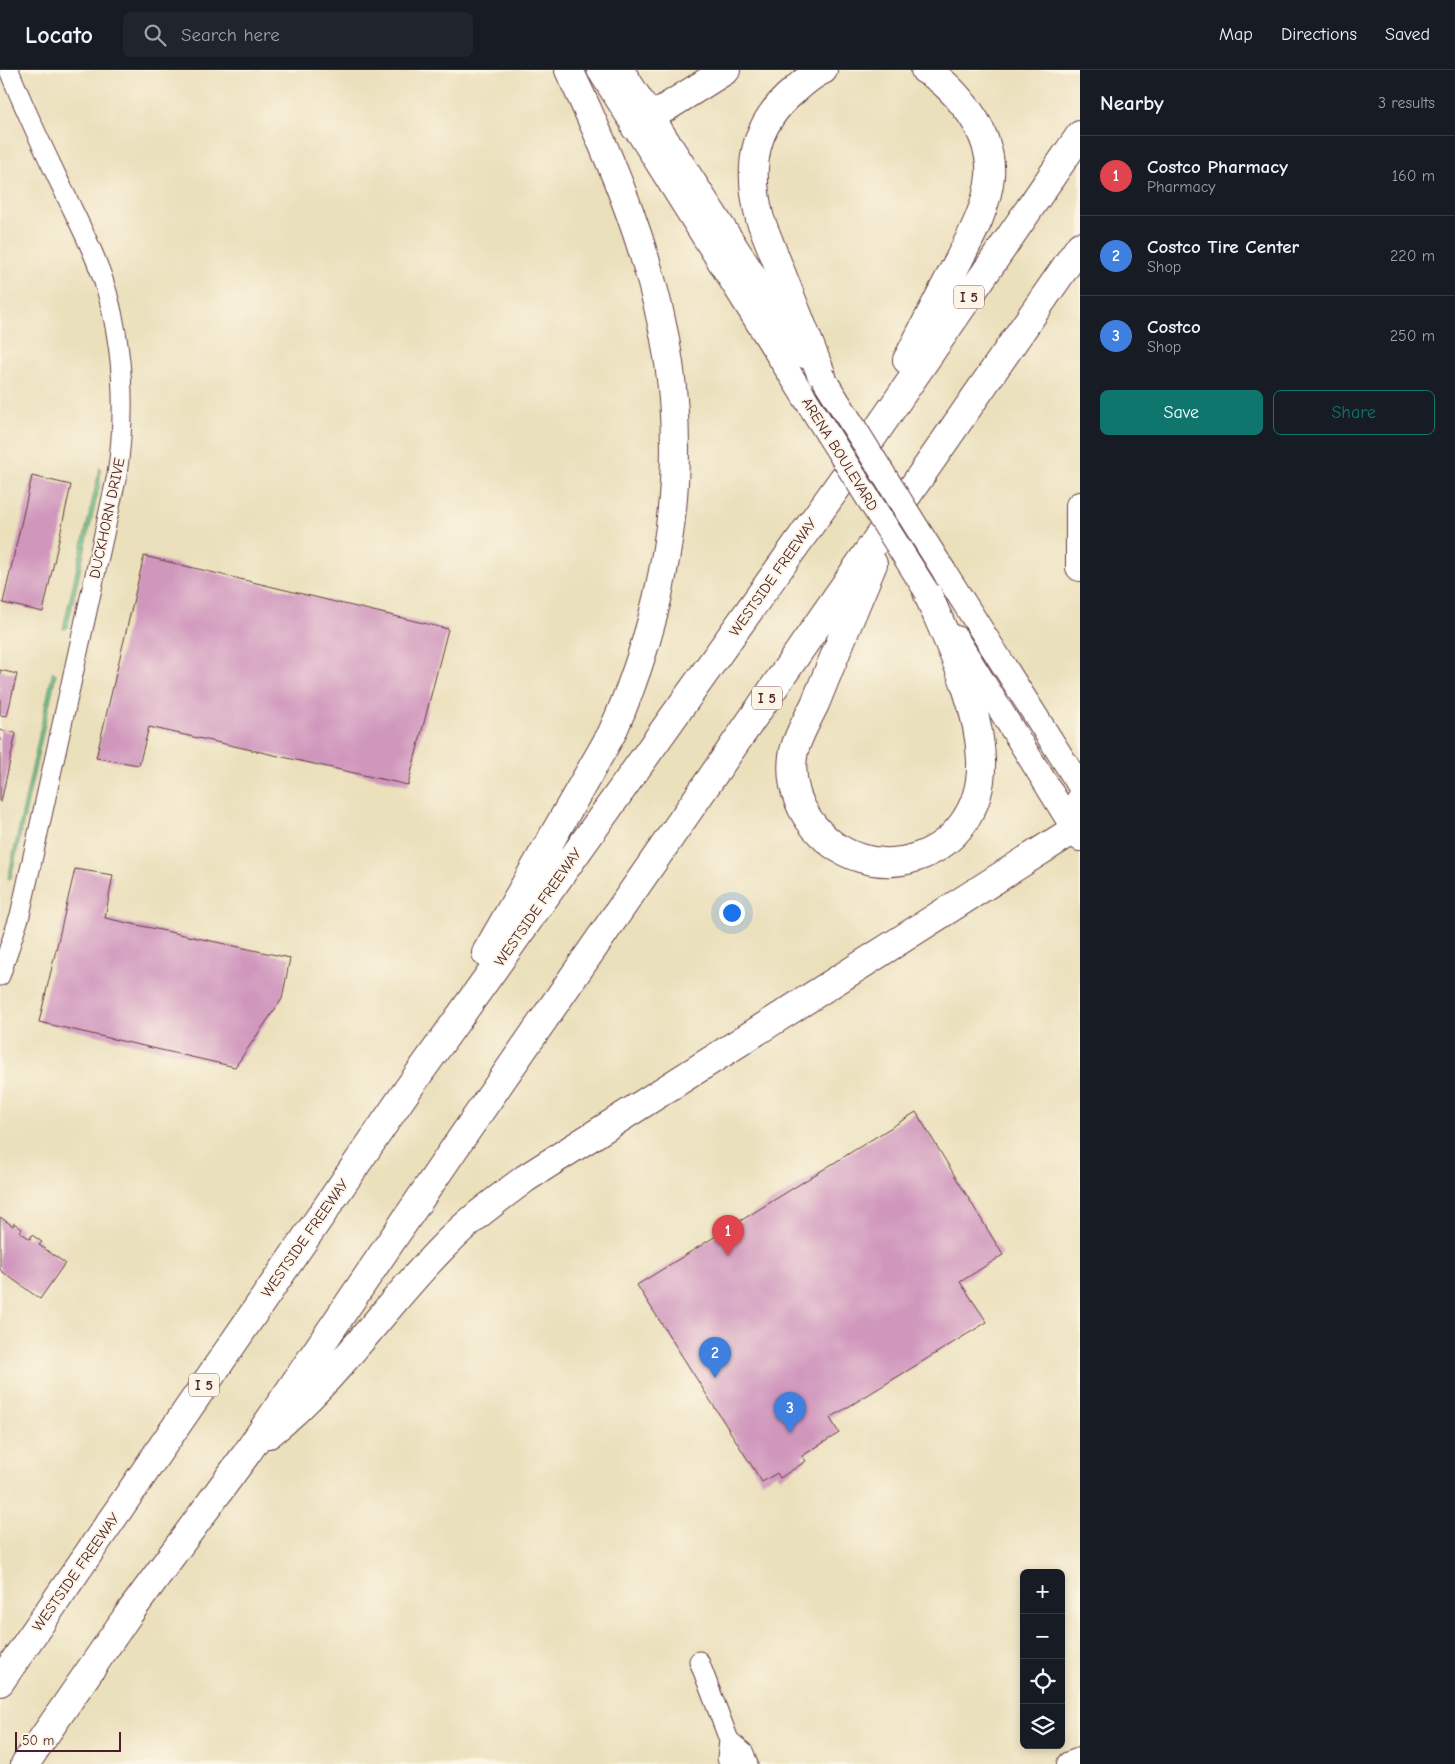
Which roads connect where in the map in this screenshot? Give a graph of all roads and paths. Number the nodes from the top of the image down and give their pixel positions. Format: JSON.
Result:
{"nodes":[{"id":1,"x":10,"y":70,"type":"edge"},
{"id":2,"x":570,"y":70,"type":"edge"},
{"id":3,"x":599,"y":70,"type":"edge"},
{"id":4,"x":622,"y":70,"type":"edge"},
{"id":5,"x":726,"y":70,"type":"edge"},
{"id":6,"x":823,"y":70,"type":"edge"},
{"id":7,"x":925,"y":70,"type":"edge"},
{"id":8,"x":644,"y":122,"type":"junction"},
{"id":9,"x":1080,"y":135,"type":"edge"},
{"id":10,"x":1080,"y":246,"type":"edge"},
{"id":11,"x":822,"y":376,"type":"junction"},
{"id":12,"x":858,"y":458,"type":"junction"},
{"id":13,"x":1080,"y":506,"type":"edge"},
{"id":14,"x":893,"y":515,"type":"junction"},
{"id":15,"x":1080,"y":567,"type":"edge"},
{"id":16,"x":927,"y":592,"type":"junction"},
{"id":17,"x":1080,"y":786,"type":"edge"},
{"id":18,"x":1080,"y":801,"type":"edge"},
{"id":19,"x":1077,"y":834,"type":"edge"},
{"id":20,"x":0,"y":976,"type":"edge"},
{"id":21,"x":408,"y":1089,"type":"junction"},
{"id":22,"x":246,"y":1453,"type":"junction"},
{"id":23,"x":699,"y":1662,"type":"dead end"},
{"id":24,"x":0,"y":1682,"type":"edge"},
{"id":25,"x":729,"y":1740,"type":"junction"},
{"id":26,"x":1080,"y":1760,"type":"edge"},
{"id":27,"x":25,"y":1764,"type":"edge"},
{"id":28,"x":729,"y":1764,"type":"edge"},
{"id":29,"x":748,"y":1764,"type":"edge"},
{"id":30,"x":1069,"y":1764,"type":"edge"}],
"edges":[{"from":1,"to":20,"type":"street","name":"DUCKHORN DRIVE"},
{"from":2,"to":21,"type":"highway"},
{"from":3,"to":8,"type":"main road","name":"ARENA BOULEVARD"},
{"from":4,"to":8,"type":"main road","name":"ARENA BOULEVARD"},
{"from":5,"to":8,"type":"highway"},
{"from":6,"to":11,"type":"highway"},
{"from":7,"to":12,"type":"highway"},
{"from":8,"to":11,"type":"main road","name":"ARENA BOULEVARD"},
{"from":8,"to":16,"type":"main road","name":"ARENA BOULEVARD","bridge":true},
{"from":9,"to":12,"type":"highway","name":"WESTSIDE FREEWAY","number":"I 5"},
{"from":10,"to":14,"type":"highway","number":"I 5"},
{"from":11,"to":17,"type":"main road","name":"ARENA BOULEVARD","bridge":true},
{"from":12,"to":21,"type":"highway","name":"WESTSIDE FREEWAY","number":"I 5"},
{"from":13,"to":15,"type":"highway"},
{"from":14,"to":16,"type":"highway"},
{"from":14,"to":22,"type":"highway","number":"I 5"},
{"from":16,"to":19,"type":"main road","name":"ARENA BOULEVARD"},
{"from":18,"to":19,"type":"highway"},
{"from":19,"to":22,"type":"highway"},
{"from":21,"to":24,"type":"highway","name":"WESTSIDE FREEWAY","number":"I 5"},
{"from":22,"to":27,"type":"highway","number":"I 5"},
{"from":23,"to":25,"type":"street"},
{"from":25,"to":28,"type":"street"},
{"from":25,"to":29,"type":"street"},
{"from":26,"to":30,"type":"main road"}]}
